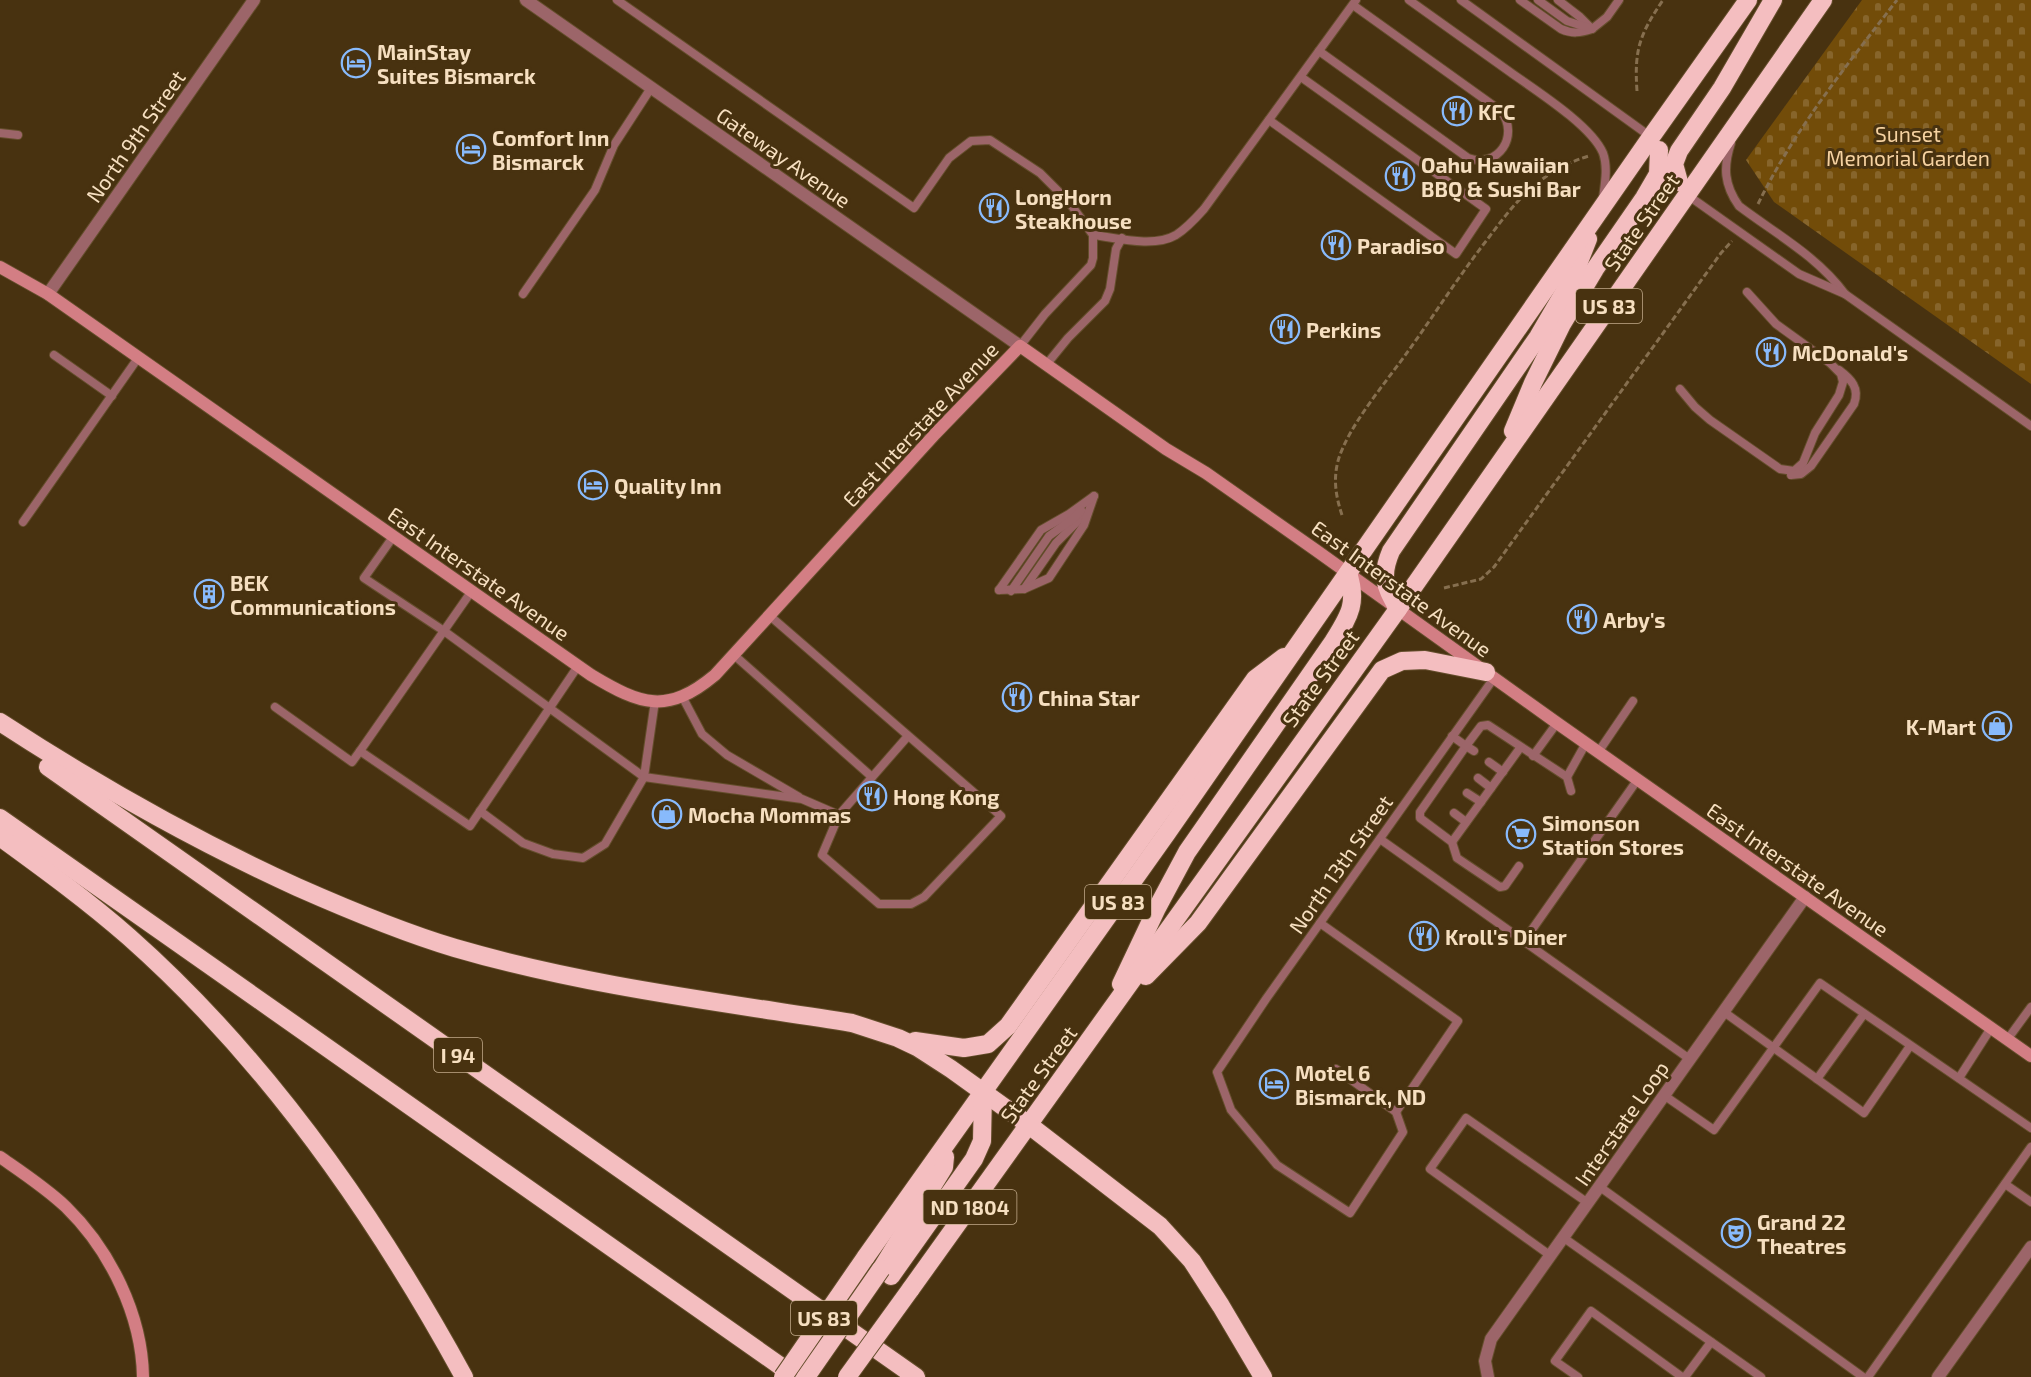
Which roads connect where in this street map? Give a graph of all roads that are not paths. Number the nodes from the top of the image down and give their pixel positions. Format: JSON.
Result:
{"nodes":[{"id":1,"x":254,"y":0,"type":"edge"},
{"id":2,"x":526,"y":0,"type":"edge"},
{"id":3,"x":616,"y":0,"type":"edge"},
{"id":4,"x":1409,"y":0,"type":"edge"},
{"id":5,"x":1461,"y":0,"type":"edge"},
{"id":6,"x":1520,"y":0,"type":"edge"},
{"id":7,"x":1538,"y":0,"type":"edge"},
{"id":8,"x":1558,"y":0,"type":"edge"},
{"id":9,"x":1619,"y":0,"type":"edge"},
{"id":10,"x":1748,"y":0,"type":"edge"},
{"id":11,"x":1773,"y":0,"type":"edge"},
{"id":12,"x":1807,"y":0,"type":"edge"},
{"id":13,"x":1823,"y":0,"type":"edge"},
{"id":14,"x":1835,"y":0,"type":"edge"},
{"id":15,"x":1354,"y":3,"type":"edge"},
{"id":16,"x":1592,"y":29,"type":"junction"},
{"id":17,"x":1799,"y":35,"type":"junction"},
{"id":18,"x":1319,"y":51,"type":"junction"},
{"id":19,"x":1301,"y":77,"type":"junction"},
{"id":20,"x":1769,"y":77,"type":"junction"},
{"id":21,"x":651,"y":88,"type":"junction"},
{"id":22,"x":1269,"y":120,"type":"junction"},
{"id":23,"x":1737,"y":122,"type":"junction"},
{"id":24,"x":0,"y":133,"type":"edge"},
{"id":25,"x":18,"y":135,"type":"dead end"},
{"id":26,"x":1655,"y":143,"type":"junction"},
{"id":27,"x":1683,"y":188,"type":"junction"},
{"id":28,"x":1602,"y":207,"type":"junction"},
{"id":29,"x":1093,"y":235,"type":"junction"},
{"id":30,"x":1122,"y":238,"type":"junction"},
{"id":31,"x":0,"y":267,"type":"edge"},
{"id":32,"x":1747,"y":292,"type":"dead end"},
{"id":33,"x":48,"y":294,"type":"junction"},
{"id":34,"x":523,"y":294,"type":"dead end"},
{"id":35,"x":1845,"y":294,"type":"junction"},
{"id":36,"x":1020,"y":346,"type":"junction"},
{"id":37,"x":54,"y":355,"type":"dead end"},
{"id":38,"x":138,"y":358,"type":"junction"},
{"id":39,"x":1046,"y":364,"type":"junction"},
{"id":40,"x":1837,"y":368,"type":"junction"},
{"id":41,"x":1680,"y":389,"type":"dead end"},
{"id":42,"x":112,"y":396,"type":"junction"},
{"id":43,"x":2031,"y":426,"type":"edge"},
{"id":44,"x":1499,"y":463,"type":"junction"},
{"id":45,"x":1780,"y":469,"type":"junction"},
{"id":46,"x":1094,"y":496,"type":"junction"},
{"id":47,"x":23,"y":522,"type":"dead end"},
{"id":48,"x":393,"y":537,"type":"junction"},
{"id":49,"x":1348,"y":573,"type":"junction"},
{"id":50,"x":1024,"y":589,"type":"junction"},
{"id":51,"x":1011,"y":591,"type":"junction"},
{"id":52,"x":471,"y":592,"type":"junction"},
{"id":53,"x":1398,"y":609,"type":"junction"},
{"id":54,"x":770,"y":615,"type":"junction"},
{"id":55,"x":444,"y":631,"type":"junction"},
{"id":56,"x":1297,"y":647,"type":"junction"},
{"id":57,"x":734,"y":655,"type":"junction"},
{"id":58,"x":578,"y":666,"type":"junction"},
{"id":59,"x":1490,"y":675,"type":"junction"},
{"id":60,"x":682,"y":698,"type":"junction"},
{"id":61,"x":655,"y":701,"type":"junction"},
{"id":62,"x":1633,"y":702,"type":"dead end"},
{"id":63,"x":275,"y":707,"type":"dead end"},
{"id":64,"x":551,"y":708,"type":"junction"},
{"id":65,"x":0,"y":723,"type":"edge"},
{"id":66,"x":1557,"y":723,"type":"junction"},
{"id":67,"x":0,"y":734,"type":"edge"},
{"id":68,"x":909,"y":736,"type":"junction"},
{"id":69,"x":1452,"y":736,"type":"junction"},
{"id":70,"x":1586,"y":743,"type":"junction"},
{"id":71,"x":1470,"y":748,"type":"junction"},
{"id":72,"x":1520,"y":748,"type":"junction"},
{"id":73,"x":360,"y":751,"type":"junction"},
{"id":74,"x":1599,"y":752,"type":"junction"},
{"id":75,"x":1533,"y":756,"type":"junction"},
{"id":76,"x":1489,"y":762,"type":"dead end"},
{"id":77,"x":1503,"y":772,"type":"junction"},
{"id":78,"x":644,"y":777,"type":"junction"},
{"id":79,"x":872,"y":777,"type":"junction"},
{"id":80,"x":1567,"y":777,"type":"junction"},
{"id":81,"x":1478,"y":778,"type":"dead end"},
{"id":82,"x":1638,"y":779,"type":"junction"},
{"id":83,"x":1491,"y":788,"type":"junction"},
{"id":84,"x":1571,"y":791,"type":"dead end"},
{"id":85,"x":1467,"y":793,"type":"dead end"},
{"id":86,"x":802,"y":799,"type":"junction"},
{"id":87,"x":1481,"y":802,"type":"junction"},
{"id":88,"x":480,"y":811,"type":"junction"},
{"id":89,"x":1454,"y":813,"type":"dead end"},
{"id":90,"x":839,"y":815,"type":"junction"},
{"id":91,"x":0,"y":818,"type":"edge"},
{"id":92,"x":1466,"y":822,"type":"junction"},
{"id":93,"x":0,"y":837,"type":"edge"},
{"id":94,"x":1380,"y":839,"type":"junction"},
{"id":95,"x":1452,"y":842,"type":"junction"},
{"id":96,"x":1519,"y":866,"type":"dead end"},
{"id":97,"x":1805,"y":897,"type":"junction"},
{"id":98,"x":1320,"y":923,"type":"junction"},
{"id":99,"x":1524,"y":941,"type":"junction"},
{"id":100,"x":2031,"y":1007,"type":"edge"},
{"id":101,"x":1111,"y":1011,"type":"junction"},
{"id":102,"x":1724,"y":1012,"type":"junction"},
{"id":103,"x":1864,"y":1014,"type":"junction"},
{"id":104,"x":1991,"y":1028,"type":"junction"},
{"id":105,"x":897,"y":1038,"type":"junction"},
{"id":106,"x":2007,"y":1040,"type":"junction"},
{"id":107,"x":1910,"y":1046,"type":"junction"},
{"id":108,"x":1773,"y":1047,"type":"junction"},
{"id":109,"x":2031,"y":1056,"type":"edge"},
{"id":110,"x":1691,"y":1060,"type":"junction"},
{"id":111,"x":1336,"y":1069,"type":"dead end"},
{"id":112,"x":1959,"y":1078,"type":"junction"},
{"id":113,"x":1817,"y":1079,"type":"junction"},
{"id":114,"x":983,"y":1092,"type":"junction"},
{"id":115,"x":1665,"y":1096,"type":"junction"},
{"id":116,"x":1396,"y":1112,"type":"junction"},
{"id":117,"x":1029,"y":1125,"type":"junction"},
{"id":118,"x":2031,"y":1128,"type":"edge"},
{"id":119,"x":947,"y":1143,"type":"junction"},
{"id":120,"x":2031,"y":1147,"type":"edge"},
{"id":121,"x":0,"y":1156,"type":"edge"},
{"id":122,"x":2005,"y":1184,"type":"junction"},
{"id":123,"x":1600,"y":1187,"type":"junction"},
{"id":124,"x":2031,"y":1202,"type":"edge"},
{"id":125,"x":1588,"y":1203,"type":"junction"},
{"id":126,"x":1564,"y":1238,"type":"junction"},
{"id":127,"x":2031,"y":1247,"type":"edge"},
{"id":128,"x":1551,"y":1256,"type":"junction"},
{"id":129,"x":886,"y":1273,"type":"junction"},
{"id":130,"x":1711,"y":1342,"type":"junction"},
{"id":131,"x":143,"y":1377,"type":"edge"},
{"id":132,"x":464,"y":1377,"type":"edge"},
{"id":133,"x":783,"y":1377,"type":"edge"},
{"id":134,"x":796,"y":1377,"type":"edge"},
{"id":135,"x":806,"y":1377,"type":"edge"},
{"id":136,"x":821,"y":1377,"type":"edge"},
{"id":137,"x":847,"y":1377,"type":"edge"},
{"id":138,"x":916,"y":1377,"type":"edge"},
{"id":139,"x":1263,"y":1377,"type":"edge"},
{"id":140,"x":1488,"y":1377,"type":"edge"},
{"id":141,"x":1578,"y":1377,"type":"edge"},
{"id":142,"x":1683,"y":1377,"type":"edge"},
{"id":143,"x":1761,"y":1377,"type":"edge"},
{"id":144,"x":1863,"y":1377,"type":"edge"},
{"id":145,"x":1868,"y":1377,"type":"edge"},
{"id":146,"x":1938,"y":1377,"type":"edge"}],
"edges":[{"from":1,"to":33,"type":"street","name":"North 9th Street"},
{"from":2,"to":21,"type":"street","name":"Gateway Avenue"},
{"from":3,"to":29,"type":"lane"},
{"from":4,"to":28,"type":"lane"},
{"from":5,"to":26,"type":"lane"},
{"from":6,"to":16,"type":"lane"},
{"from":7,"to":16,"type":"lane"},
{"from":8,"to":16,"type":"lane"},
{"from":9,"to":16,"type":"lane"},
{"from":10,"to":26,"type":"highway","name":"State Street","number":"US 83"},
{"from":11,"to":27,"type":"highway"},
{"from":12,"to":20,"type":"highway"},
{"from":13,"to":17,"type":"highway","name":"State Street","number":"US 83"},
{"from":14,"to":17,"type":"highway"},
{"from":15,"to":18,"type":"lane"},
{"from":15,"to":18,"type":"lane"},
{"from":17,"to":20,"type":"highway","name":"State Street","number":"US 83"},
{"from":18,"to":19,"type":"lane"},
{"from":19,"to":22,"type":"lane"},
{"from":19,"to":22,"type":"lane"},
{"from":20,"to":23,"type":"highway","name":"State Street","number":"US 83"},
{"from":21,"to":34,"type":"lane"},
{"from":21,"to":36,"type":"street","name":"Gateway Avenue"},
{"from":22,"to":30,"type":"lane"},
{"from":23,"to":27,"type":"highway","name":"State Street","number":"US 83"},
{"from":23,"to":35,"type":"lane"},
{"from":24,"to":25,"type":"lane"},
{"from":26,"to":27,"type":"lane"},
{"from":26,"to":28,"type":"highway","name":"State Street","number":"US 83"},
{"from":26,"to":44,"type":"highway"},
{"from":27,"to":35,"type":"lane"},
{"from":27,"to":44,"type":"highway","name":"State Street","number":"US 83"},
{"from":28,"to":49,"type":"highway","name":"State Street","number":"US 83"},
{"from":28,"to":53,"type":"highway"},
{"from":29,"to":30,"type":"lane"},
{"from":29,"to":36,"type":"lane"},
{"from":30,"to":39,"type":"lane"},
{"from":31,"to":33,"type":"street","name":"East Interstate Avenue"},
{"from":32,"to":40,"type":"lane"},
{"from":33,"to":38,"type":"street","name":"East Interstate Avenue"},
{"from":35,"to":43,"type":"lane"},
{"from":36,"to":39,"type":"street","name":"East Interstate Avenue"},
{"from":36,"to":54,"type":"street","name":"East Interstate Avenue"},
{"from":37,"to":42,"type":"lane"},
{"from":38,"to":42,"type":"lane"},
{"from":38,"to":48,"type":"street","name":"East Interstate Avenue"},
{"from":39,"to":49,"type":"street","name":"East Interstate Avenue"},
{"from":40,"to":45,"type":"lane"},
{"from":40,"to":45,"type":"lane"},
{"from":41,"to":45,"type":"lane"},
{"from":42,"to":47,"type":"lane"},
{"from":44,"to":53,"type":"highway","name":"State Street","number":"US 83"},
{"from":46,"to":50,"type":"lane"},
{"from":46,"to":50,"type":"lane"},
{"from":46,"to":51,"type":"lane"},
{"from":46,"to":51,"type":"lane"},
{"from":48,"to":52,"type":"street","name":"East Interstate Avenue"},
{"from":48,"to":55,"type":"lane"},
{"from":49,"to":53,"type":"street","name":"East Interstate Avenue"},
{"from":49,"to":56,"type":"highway","name":"State Street","number":"US 83"},
{"from":49,"to":101,"type":"highway"},
{"from":50,"to":51,"type":"lane"},
{"from":52,"to":55,"type":"lane"},
{"from":52,"to":58,"type":"street","name":"East Interstate Avenue"},
{"from":53,"to":59,"type":"street","name":"East Interstate Avenue"},
{"from":53,"to":101,"type":"highway","name":"State Street","number":"US 83"},
{"from":54,"to":57,"type":"street","name":"East Interstate Avenue"},
{"from":54,"to":68,"type":"lane"},
{"from":55,"to":64,"type":"lane"},
{"from":55,"to":73,"type":"lane"},
{"from":56,"to":105,"type":"highway"},
{"from":56,"to":114,"type":"highway","name":"State Street","number":"US 83"},
{"from":57,"to":60,"type":"street","name":"East Interstate Avenue"},
{"from":57,"to":79,"type":"lane"},
{"from":58,"to":61,"type":"street","name":"East Interstate Avenue"},
{"from":58,"to":64,"type":"lane"},
{"from":59,"to":66,"type":"street","name":"East Interstate Avenue"},
{"from":59,"to":69,"type":"lane","name":"North 13th Street"},
{"from":59,"to":101,"type":"highway"},
{"from":60,"to":61,"type":"street","name":"East Interstate Avenue"},
{"from":60,"to":86,"type":"lane"},
{"from":61,"to":78,"type":"lane"},
{"from":62,"to":74,"type":"lane"},
{"from":63,"to":73,"type":"lane"},
{"from":64,"to":78,"type":"lane"},
{"from":64,"to":88,"type":"lane"},
{"from":65,"to":105,"type":"highway"},
{"from":66,"to":70,"type":"street","name":"East Interstate Avenue"},
{"from":66,"to":75,"type":"lane"},
{"from":67,"to":138,"type":"highway","number":"I 94"},
{"from":68,"to":79,"type":"lane"},
{"from":68,"to":90,"type":"lane"},
{"from":69,"to":71,"type":"lane"},
{"from":69,"to":94,"type":"lane","name":"North 13th Street"},
{"from":70,"to":74,"type":"street","name":"East Interstate Avenue"},
{"from":70,"to":80,"type":"lane"},
{"from":71,"to":72,"type":"lane"},
{"from":71,"to":95,"type":"lane"},
{"from":72,"to":75,"type":"lane"},
{"from":72,"to":77,"type":"lane"},
{"from":73,"to":88,"type":"lane"},
{"from":74,"to":82,"type":"street","name":"East Interstate Avenue"},
{"from":75,"to":80,"type":"lane"},
{"from":76,"to":77,"type":"lane"},
{"from":77,"to":83,"type":"lane"},
{"from":78,"to":86,"type":"lane"},
{"from":78,"to":88,"type":"lane"},
{"from":79,"to":90,"type":"lane"},
{"from":80,"to":84,"type":"lane"},
{"from":81,"to":83,"type":"lane"},
{"from":82,"to":97,"type":"street","name":"East Interstate Avenue"},
{"from":82,"to":99,"type":"lane"},
{"from":83,"to":87,"type":"lane"},
{"from":85,"to":87,"type":"lane"},
{"from":86,"to":90,"type":"lane"},
{"from":87,"to":92,"type":"lane"},
{"from":89,"to":92,"type":"lane"},
{"from":91,"to":134,"type":"highway"},
{"from":92,"to":95,"type":"lane"},
{"from":93,"to":132,"type":"highway"},
{"from":94,"to":98,"type":"lane","name":"North 13th Street"},
{"from":94,"to":99,"type":"lane"},
{"from":95,"to":96,"type":"lane"},
{"from":97,"to":102,"type":"street","name":"Interstate Loop"},
{"from":97,"to":104,"type":"street","name":"East Interstate Avenue"},
{"from":98,"to":116,"type":"lane"},
{"from":98,"to":116,"type":"lane","name":"North 13th Street"},
{"from":99,"to":110,"type":"lane"},
{"from":100,"to":106,"type":"lane"},
{"from":101,"to":117,"type":"highway","name":"State Street","number":"US 83"},
{"from":102,"to":108,"type":"lane"},
{"from":102,"to":110,"type":"street","name":"Interstate Loop"},
{"from":103,"to":107,"type":"lane"},
{"from":103,"to":108,"type":"lane"},
{"from":103,"to":113,"type":"lane"},
{"from":104,"to":106,"type":"street","name":"East Interstate Avenue"},
{"from":104,"to":112,"type":"lane"},
{"from":105,"to":114,"type":"highway"},
{"from":106,"to":109,"type":"street","name":"East Interstate Avenue"},
{"from":107,"to":112,"type":"lane"},
{"from":107,"to":113,"type":"lane"},
{"from":108,"to":113,"type":"lane"},
{"from":108,"to":115,"type":"lane"},
{"from":110,"to":115,"type":"street","name":"Interstate Loop"},
{"from":111,"to":116,"type":"lane"},
{"from":112,"to":118,"type":"lane"},
{"from":114,"to":117,"type":"highway"},
{"from":114,"to":119,"type":"highway","name":"State Street","number":"US 83"},
{"from":114,"to":129,"type":"highway"},
{"from":115,"to":123,"type":"street","name":"Interstate Loop"},
{"from":117,"to":137,"type":"highway","name":"State Street","number":"ND 1804","bridge":true},
{"from":117,"to":139,"type":"highway"},
{"from":119,"to":129,"type":"highway"},
{"from":119,"to":133,"type":"highway","name":"State Street","number":"US 83","bridge":true},
{"from":120,"to":122,"type":"lane"},
{"from":121,"to":131,"type":"street"},
{"from":122,"to":124,"type":"lane"},
{"from":122,"to":145,"type":"lane"},
{"from":123,"to":125,"type":"street","name":"Interstate Loop"},
{"from":123,"to":144,"type":"lane"},
{"from":125,"to":126,"type":"street","name":"Interstate Loop"},
{"from":125,"to":128,"type":"lane"},
{"from":126,"to":128,"type":"street","name":"Interstate Loop"},
{"from":126,"to":130,"type":"lane"},
{"from":127,"to":146,"type":"street"},
{"from":128,"to":140,"type":"street","name":"Interstate Loop"},
{"from":129,"to":135,"type":"highway","bridge":true},
{"from":129,"to":136,"type":"highway"},
{"from":130,"to":142,"type":"lane"},
{"from":130,"to":143,"type":"lane"},
{"from":141,"to":142,"type":"lane"}]}
